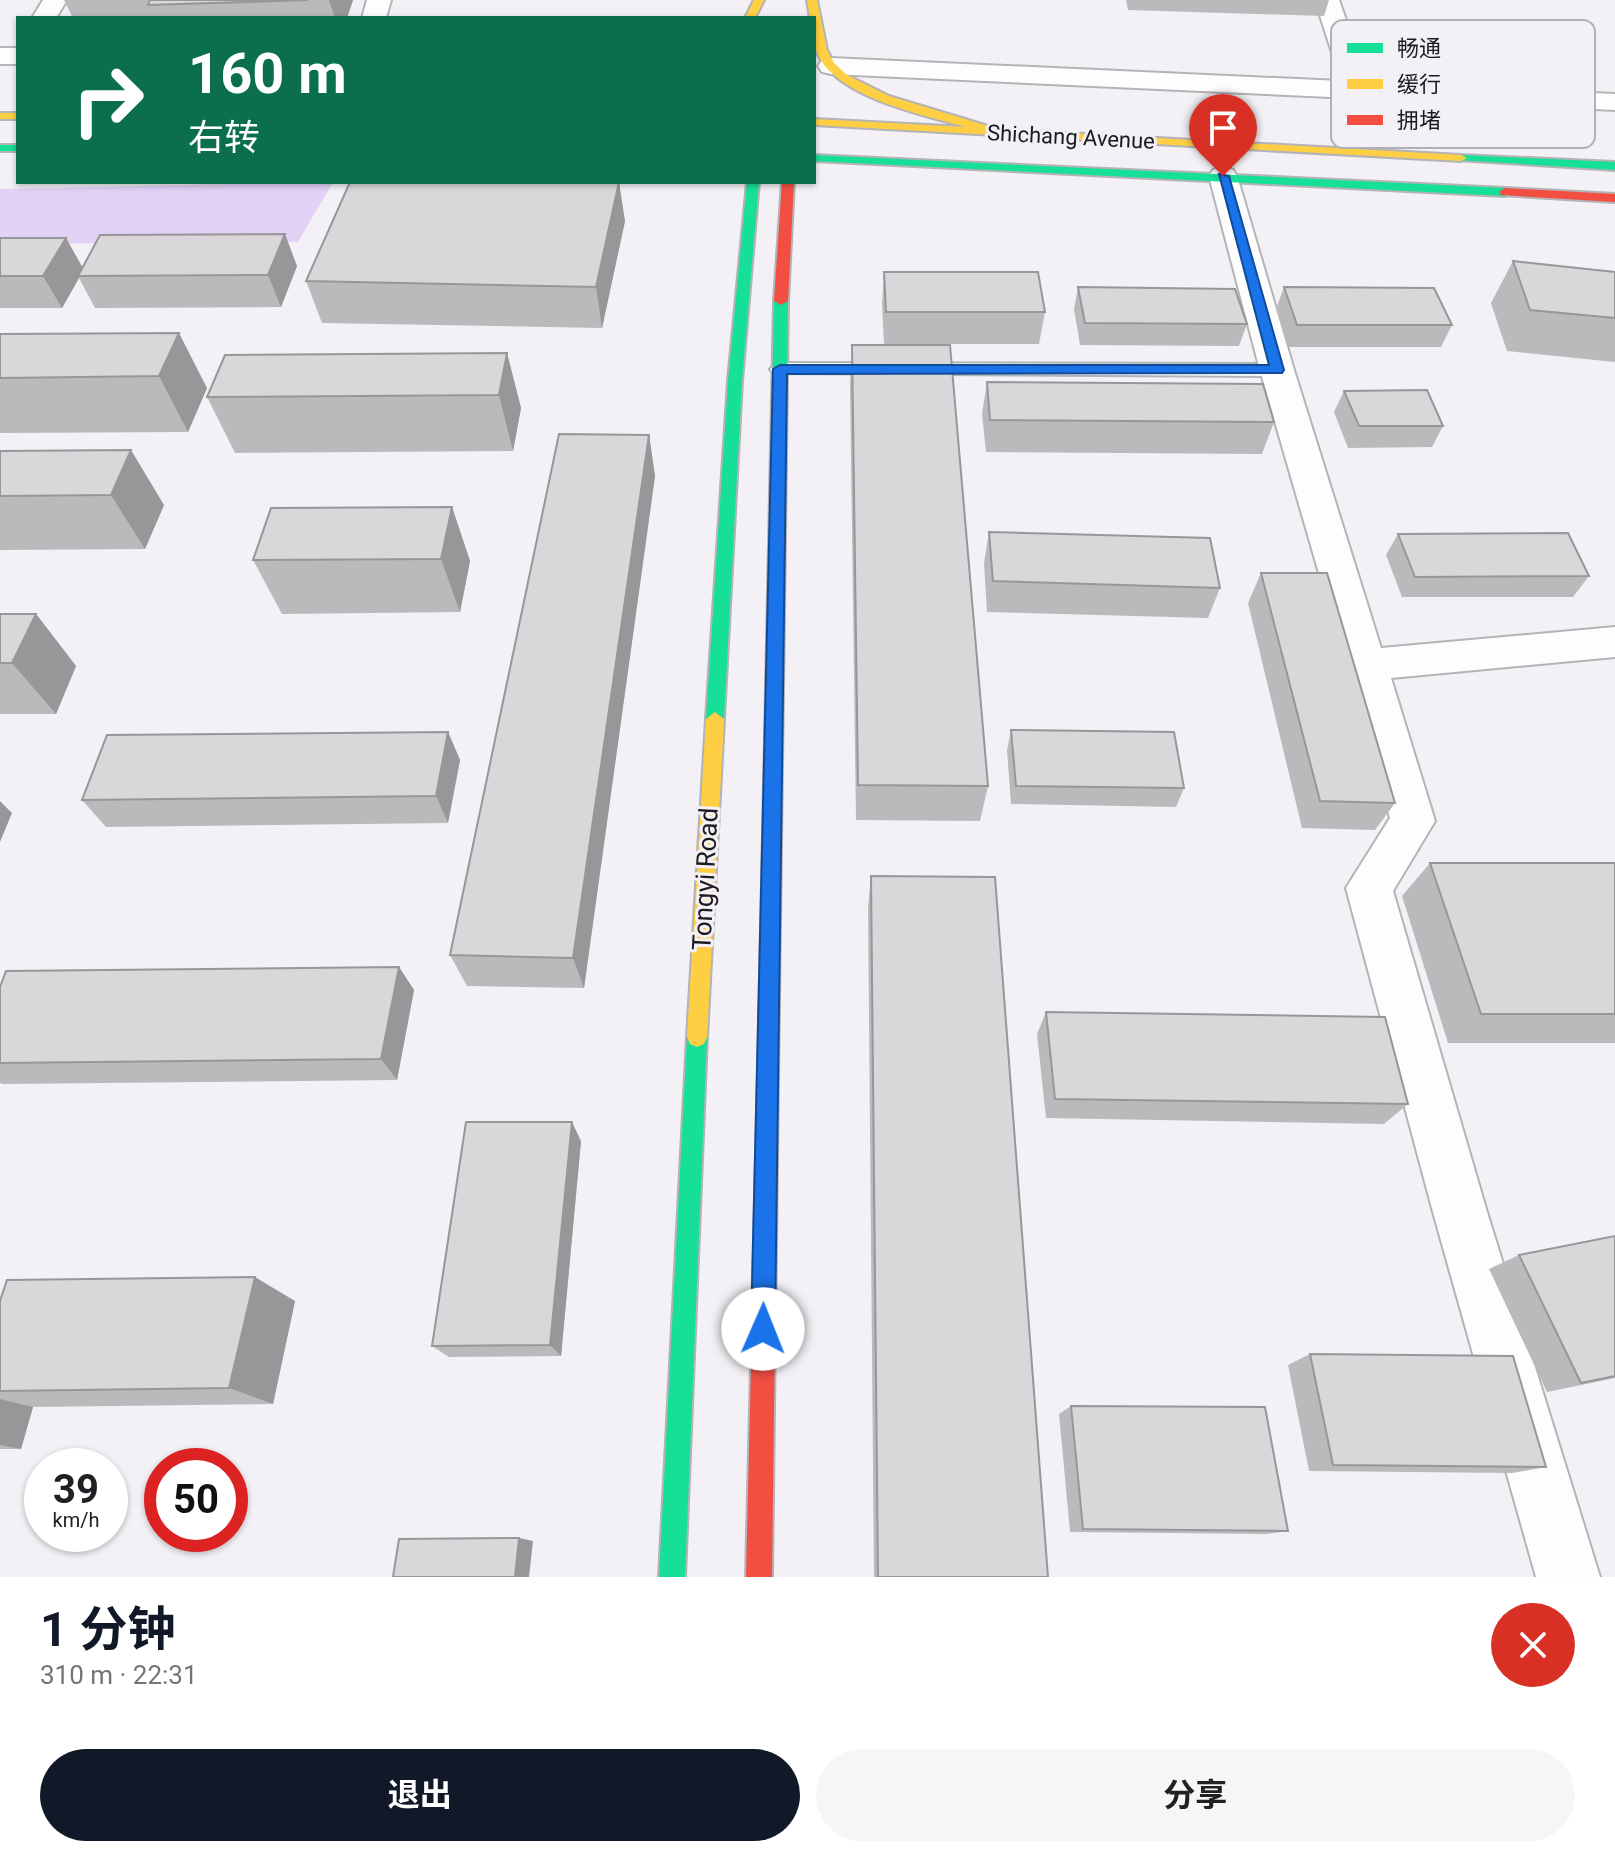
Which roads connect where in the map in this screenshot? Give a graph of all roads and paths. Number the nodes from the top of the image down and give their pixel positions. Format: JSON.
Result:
{"nodes":[{"id":1,"x":1327,"y":0,"type":"edge"},
{"id":2,"x":816,"y":20,"type":"edge"},
{"id":3,"x":1334,"y":20,"type":"edge"},
{"id":4,"x":831,"y":66,"type":"junction"},
{"id":5,"x":1331,"y":89,"type":"edge"},
{"id":6,"x":1595,"y":101,"type":"edge"},
{"id":7,"x":1615,"y":102,"type":"edge"},
{"id":8,"x":816,"y":122,"type":"edge"},
{"id":9,"x":1000,"y":133,"type":"junction"},
{"id":10,"x":816,"y":158,"type":"edge"},
{"id":11,"x":1615,"y":166,"type":"edge"},
{"id":12,"x":1223,"y":176,"type":"junction"},
{"id":13,"x":753,"y":184,"type":"edge"},
{"id":14,"x":788,"y":184,"type":"edge"},
{"id":15,"x":1615,"y":198,"type":"edge"},
{"id":16,"x":780,"y":369,"type":"junction"},
{"id":17,"x":1277,"y":370,"type":"junction"},
{"id":18,"x":1615,"y":642,"type":"edge"},
{"id":19,"x":1366,"y":665,"type":"junction"},
{"id":20,"x":672,"y":1577,"type":"edge"},
{"id":21,"x":759,"y":1577,"type":"edge"},
{"id":22,"x":1568,"y":1577,"type":"edge"}],
"edges":[{"from":1,"to":3,"type":"street"},
{"from":2,"to":4,"type":"main road"},
{"from":4,"to":5,"type":"street"},
{"from":4,"to":9,"type":"main road"},
{"from":6,"to":7,"type":"street"},
{"from":8,"to":9,"type":"main road","name":"Shichang Avenue"},
{"from":9,"to":11,"type":"main road","name":"Shichang Avenue"},
{"from":10,"to":12,"type":"main road","name":"Shichang Avenue"},
{"from":12,"to":15,"type":"main road","name":"Shichang Avenue"},
{"from":12,"to":17,"type":"street"},
{"from":13,"to":20,"type":"main road","name":"Tongyi Road"},
{"from":14,"to":16,"type":"main road"},
{"from":16,"to":17,"type":"lane"},
{"from":16,"to":21,"type":"main road"},
{"from":17,"to":19,"type":"street"},
{"from":18,"to":19,"type":"street"},
{"from":19,"to":22,"type":"street"}]}
